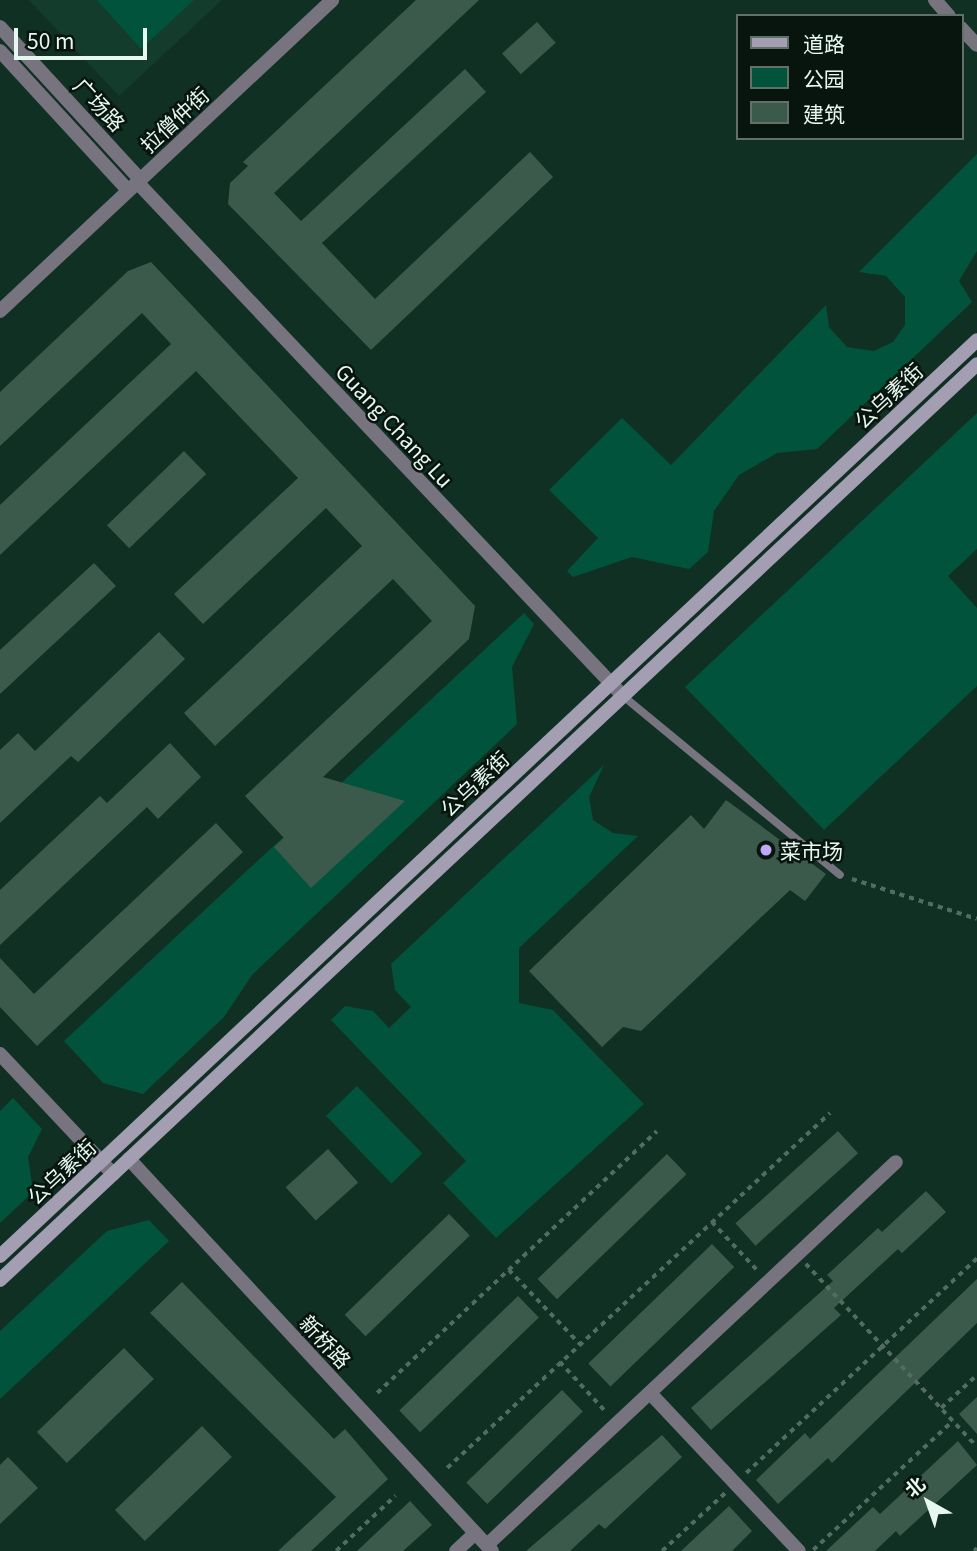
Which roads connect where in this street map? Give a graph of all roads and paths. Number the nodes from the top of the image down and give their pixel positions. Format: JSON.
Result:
{"nodes":[{"id":1,"x":332,"y":0,"type":"edge"},
{"id":2,"x":934,"y":0,"type":"edge"},
{"id":3,"x":948,"y":14,"type":"edge"},
{"id":4,"x":0,"y":27,"type":"edge"},
{"id":5,"x":963,"y":30,"type":"edge"},
{"id":6,"x":977,"y":45,"type":"edge"},
{"id":7,"x":0,"y":51,"type":"edge"},
{"id":8,"x":135,"y":184,"type":"junction"},
{"id":9,"x":0,"y":311,"type":"edge"},
{"id":10,"x":977,"y":340,"type":"edge"},
{"id":11,"x":977,"y":364,"type":"edge"},
{"id":12,"x":611,"y":683,"type":"junction"},
{"id":13,"x":623,"y":696,"type":"junction"},
{"id":14,"x":840,"y":875,"type":"joint"},
{"id":15,"x":977,"y":919,"type":"edge"},
{"id":16,"x":0,"y":1054,"type":"edge"},
{"id":17,"x":830,"y":1112,"type":"dead end"},
{"id":18,"x":657,"y":1131,"type":"dead end"},
{"id":19,"x":129,"y":1159,"type":"junction"},
{"id":20,"x":101,"y":1161,"type":"junction"},
{"id":21,"x":897,"y":1162,"type":"dead end"},
{"id":22,"x":113,"y":1174,"type":"junction"},
{"id":23,"x":712,"y":1222,"type":"junction"},
{"id":24,"x":798,"y":1255,"type":"junction"},
{"id":25,"x":0,"y":1256,"type":"edge"},
{"id":26,"x":977,"y":1258,"type":"edge"},
{"id":27,"x":509,"y":1270,"type":"junction"},
{"id":28,"x":0,"y":1280,"type":"edge"},
{"id":29,"x":768,"y":1282,"type":"junction"},
{"id":30,"x":580,"y":1344,"type":"junction"},
{"id":31,"x":883,"y":1346,"type":"junction"},
{"id":32,"x":560,"y":1362,"type":"junction"},
{"id":33,"x":977,"y":1375,"type":"edge"},
{"id":34,"x":377,"y":1393,"type":"dead end"},
{"id":35,"x":650,"y":1393,"type":"junction"},
{"id":36,"x":941,"y":1408,"type":"junction"},
{"id":37,"x":953,"y":1421,"type":"junction"},
{"id":38,"x":617,"y":1423,"type":"junction"},
{"id":39,"x":977,"y":1447,"type":"edge"},
{"id":40,"x":447,"y":1468,"type":"dead end"},
{"id":41,"x":742,"y":1476,"type":"dead end"},
{"id":42,"x":732,"y":1486,"type":"dead end"},
{"id":43,"x":395,"y":1496,"type":"dead end"},
{"id":44,"x":475,"y":1533,"type":"junction"},
{"id":45,"x":490,"y":1548,"type":"edge"},
{"id":46,"x":336,"y":1551,"type":"edge"},
{"id":47,"x":456,"y":1551,"type":"edge"},
{"id":48,"x":662,"y":1551,"type":"edge"},
{"id":49,"x":799,"y":1551,"type":"edge"},
{"id":50,"x":813,"y":1551,"type":"edge"}],
"edges":[{"from":1,"to":8,"type":"street","name":"拉僧仲街"},
{"from":2,"to":3,"type":"street"},
{"from":4,"to":8,"type":"street","name":"广场路"},
{"from":5,"to":6,"type":"street"},
{"from":7,"to":8,"type":"street","name":"广场路"},
{"from":8,"to":9,"type":"street","name":"拉僧仲街"},
{"from":8,"to":12,"type":"street","name":"Guang Chang Lu"},
{"from":10,"to":12,"type":"main road","name":"公乌素街"},
{"from":11,"to":13,"type":"main road","name":"公乌素街"},
{"from":12,"to":13,"type":"street","name":"Guang Chang Lu"},
{"from":12,"to":20,"type":"main road","name":"公乌素街"},
{"from":13,"to":14,"type":"lane"},
{"from":13,"to":19,"type":"main road","name":"公乌素街"},
{"from":14,"to":15,"type":"path"},
{"from":16,"to":20,"type":"street"},
{"from":17,"to":23,"type":"path"},
{"from":18,"to":27,"type":"path"},
{"from":19,"to":22,"type":"main road","name":"公乌素街"},
{"from":19,"to":44,"type":"street","name":"新桥路"},
{"from":20,"to":22,"type":"street"},
{"from":20,"to":25,"type":"main road","name":"公乌素街"},
{"from":21,"to":24,"type":"street"},
{"from":22,"to":28,"type":"main road","name":"公乌素街"},
{"from":23,"to":29,"type":"path"},
{"from":23,"to":30,"type":"path"},
{"from":24,"to":29,"type":"street"},
{"from":24,"to":31,"type":"path"},
{"from":26,"to":31,"type":"path"},
{"from":27,"to":30,"type":"path"},
{"from":27,"to":34,"type":"path"},
{"from":29,"to":35,"type":"street"},
{"from":30,"to":32,"type":"path"},
{"from":31,"to":36,"type":"path"},
{"from":31,"to":41,"type":"path"},
{"from":32,"to":38,"type":"path"},
{"from":32,"to":40,"type":"path"},
{"from":33,"to":36,"type":"path"},
{"from":35,"to":38,"type":"street"},
{"from":35,"to":49,"type":"street"},
{"from":36,"to":37,"type":"path"},
{"from":37,"to":39,"type":"path"},
{"from":37,"to":50,"type":"path"},
{"from":38,"to":45,"type":"street"},
{"from":42,"to":48,"type":"path"},
{"from":43,"to":46,"type":"path"},
{"from":44,"to":45,"type":"street","name":"新桥路"},
{"from":44,"to":47,"type":"street"}]}
